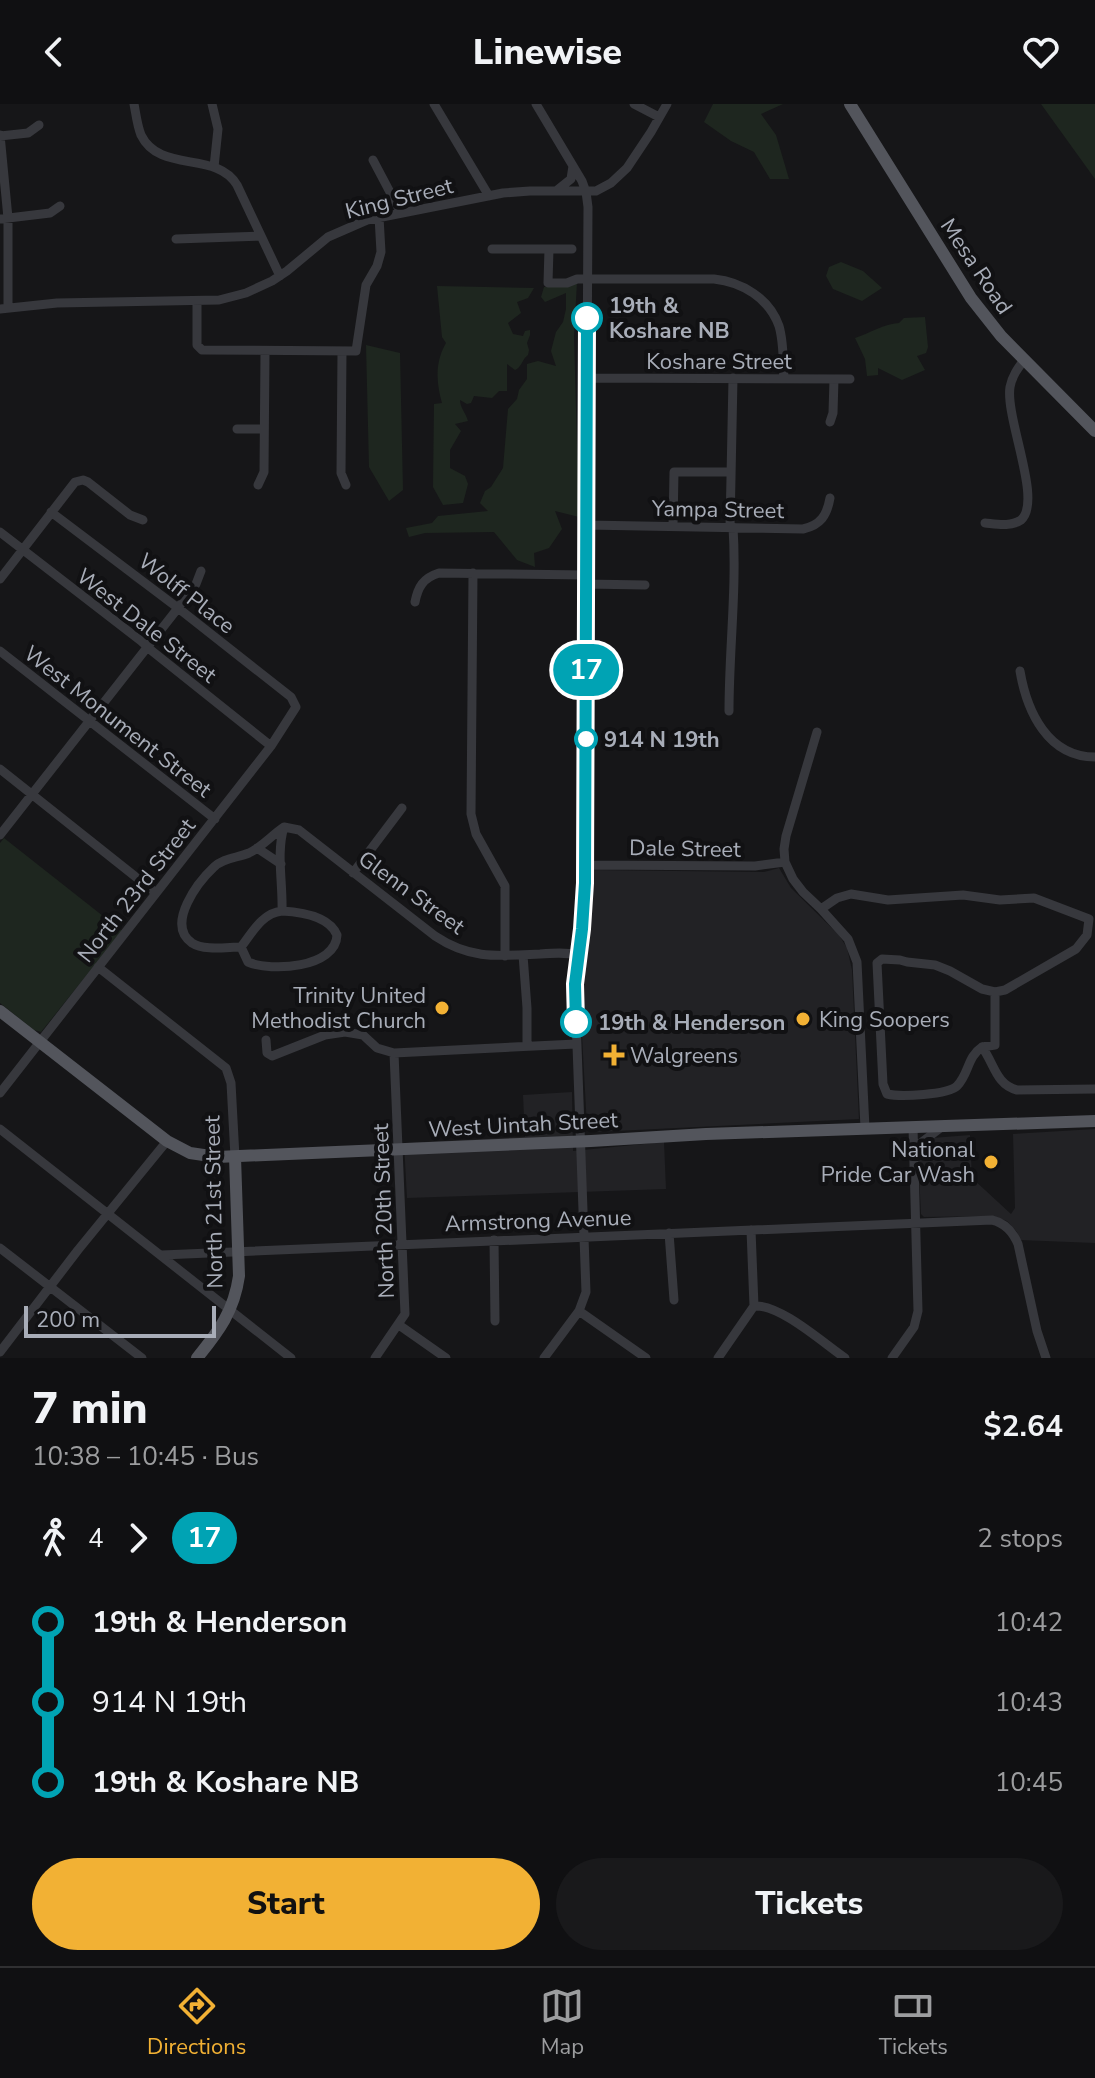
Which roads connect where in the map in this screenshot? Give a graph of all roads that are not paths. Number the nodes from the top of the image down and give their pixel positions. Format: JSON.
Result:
{"nodes":[{"id":1,"x":134,"y":104,"type":"edge"},
{"id":2,"x":212,"y":104,"type":"edge"},
{"id":3,"x":434,"y":104,"type":"edge"},
{"id":4,"x":536,"y":104,"type":"edge"},
{"id":5,"x":634,"y":104,"type":"edge"},
{"id":6,"x":667,"y":104,"type":"edge"},
{"id":7,"x":850,"y":104,"type":"edge"},
{"id":8,"x":659,"y":117,"type":"junction"},
{"id":9,"x":39,"y":125,"type":"dead end"},
{"id":10,"x":0,"y":136,"type":"edge"},
{"id":11,"x":373,"y":160,"type":"dead end"},
{"id":12,"x":573,"y":166,"type":"junction"},
{"id":13,"x":214,"y":167,"type":"junction"},
{"id":14,"x":555,"y":191,"type":"junction"},
{"id":15,"x":586,"y":192,"type":"junction"},
{"id":16,"x":489,"y":196,"type":"junction"},
{"id":17,"x":60,"y":206,"type":"dead end"},
{"id":18,"x":401,"y":213,"type":"junction"},
{"id":19,"x":379,"y":217,"type":"junction"},
{"id":20,"x":4,"y":218,"type":"edge"},
{"id":21,"x":261,"y":236,"type":"junction"},
{"id":22,"x":176,"y":239,"type":"dead end"},
{"id":23,"x":492,"y":249,"type":"dead end"},
{"id":24,"x":549,"y":249,"type":"junction"},
{"id":25,"x":572,"y":249,"type":"dead end"},
{"id":26,"x":280,"y":276,"type":"junction"},
{"id":27,"x":587,"y":279,"type":"junction"},
{"id":28,"x":197,"y":301,"type":"junction"},
{"id":29,"x":4,"y":309,"type":"edge"},
{"id":30,"x":342,"y":351,"type":"junction"},
{"id":31,"x":265,"y":352,"type":"junction"},
{"id":32,"x":1024,"y":360,"type":"junction"},
{"id":33,"x":587,"y":378,"type":"junction"},
{"id":34,"x":733,"y":378,"type":"junction"},
{"id":35,"x":784,"y":379,"type":"junction"},
{"id":36,"x":834,"y":379,"type":"junction"},
{"id":37,"x":850,"y":379,"type":"dead end"},
{"id":38,"x":830,"y":422,"type":"dead end"},
{"id":39,"x":237,"y":429,"type":"dead end"},
{"id":40,"x":264,"y":429,"type":"junction"},
{"id":41,"x":1095,"y":431,"type":"edge"},
{"id":42,"x":731,"y":472,"type":"junction"},
{"id":43,"x":258,"y":485,"type":"dead end"},
{"id":44,"x":346,"y":485,"type":"dead end"},
{"id":45,"x":830,"y":498,"type":"dead end"},
{"id":46,"x":51,"y":512,"type":"junction"},
{"id":47,"x":143,"y":520,"type":"dead end"},
{"id":48,"x":985,"y":523,"type":"dead end"},
{"id":49,"x":587,"y":525,"type":"junction"},
{"id":50,"x":673,"y":526,"type":"junction"},
{"id":51,"x":732,"y":527,"type":"junction"},
{"id":52,"x":0,"y":532,"type":"edge"},
{"id":53,"x":22,"y":550,"type":"junction"},
{"id":54,"x":201,"y":571,"type":"dead end"},
{"id":55,"x":473,"y":573,"type":"junction"},
{"id":56,"x":0,"y":579,"type":"edge"},
{"id":57,"x":586,"y":580,"type":"junction"},
{"id":58,"x":645,"y":585,"type":"dead end"},
{"id":59,"x":415,"y":602,"type":"dead end"},
{"id":60,"x":178,"y":608,"type":"junction"},
{"id":61,"x":147,"y":646,"type":"junction"},
{"id":62,"x":0,"y":651,"type":"edge"},
{"id":63,"x":1020,"y":671,"type":"dead end"},
{"id":64,"x":296,"y":707,"type":"joint"},
{"id":65,"x":729,"y":711,"type":"dead end"},
{"id":66,"x":90,"y":720,"type":"junction"},
{"id":67,"x":817,"y":732,"type":"dead end"},
{"id":68,"x":271,"y":746,"type":"junction"},
{"id":69,"x":1095,"y":757,"type":"edge"},
{"id":70,"x":0,"y":769,"type":"edge"},
{"id":71,"x":32,"y":794,"type":"junction"},
{"id":72,"x":402,"y":808,"type":"dead end"},
{"id":73,"x":215,"y":819,"type":"junction"},
{"id":74,"x":284,"y":827,"type":"junction"},
{"id":75,"x":0,"y":835,"type":"edge"},
{"id":76,"x":257,"y":848,"type":"junction"},
{"id":77,"x":785,"y":862,"type":"junction"},
{"id":78,"x":281,"y":864,"type":"junction"},
{"id":79,"x":585,"y":865,"type":"junction"},
{"id":80,"x":353,"y":873,"type":"junction"},
{"id":81,"x":156,"y":893,"type":"junction"},
{"id":82,"x":821,"y":909,"type":"junction"},
{"id":83,"x":282,"y":911,"type":"junction"},
{"id":84,"x":1092,"y":920,"type":"edge"},
{"id":85,"x":241,"y":947,"type":"junction"},
{"id":86,"x":523,"y":955,"type":"junction"},
{"id":87,"x":578,"y":955,"type":"junction"},
{"id":88,"x":505,"y":956,"type":"junction"},
{"id":89,"x":857,"y":962,"type":"junction"},
{"id":90,"x":877,"y":963,"type":"junction"},
{"id":91,"x":98,"y":967,"type":"junction"},
{"id":92,"x":995,"y":992,"type":"junction"},
{"id":93,"x":0,"y":1011,"type":"edge"},
{"id":94,"x":266,"y":1040,"type":"dead end"},
{"id":95,"x":40,"y":1042,"type":"junction"},
{"id":96,"x":576,"y":1044,"type":"junction"},
{"id":97,"x":527,"y":1046,"type":"junction"},
{"id":98,"x":982,"y":1047,"type":"junction"},
{"id":99,"x":394,"y":1053,"type":"junction"},
{"id":100,"x":1095,"y":1089,"type":"edge"},
{"id":101,"x":0,"y":1093,"type":"edge"},
{"id":102,"x":1095,"y":1121,"type":"edge"},
{"id":103,"x":943,"y":1126,"type":"junction"},
{"id":104,"x":913,"y":1127,"type":"junction"},
{"id":105,"x":865,"y":1128,"type":"junction"},
{"id":106,"x":0,"y":1129,"type":"edge"},
{"id":107,"x":167,"y":1141,"type":"junction"},
{"id":108,"x":581,"y":1141,"type":"junction"},
{"id":109,"x":914,"y":1148,"type":"junction"},
{"id":110,"x":398,"y":1149,"type":"junction"},
{"id":111,"x":235,"y":1157,"type":"junction"},
{"id":112,"x":108,"y":1213,"type":"junction"},
{"id":113,"x":916,"y":1222,"type":"junction"},
{"id":114,"x":751,"y":1230,"type":"junction"},
{"id":115,"x":669,"y":1233,"type":"junction"},
{"id":116,"x":585,"y":1236,"type":"junction"},
{"id":117,"x":494,"y":1240,"type":"junction"},
{"id":118,"x":403,"y":1244,"type":"junction"},
{"id":119,"x":0,"y":1248,"type":"edge"},
{"id":120,"x":238,"y":1251,"type":"junction"},
{"id":121,"x":162,"y":1255,"type":"junction"},
{"id":122,"x":50,"y":1288,"type":"junction"},
{"id":123,"x":674,"y":1300,"type":"dead end"},
{"id":124,"x":754,"y":1306,"type":"junction"},
{"id":125,"x":231,"y":1311,"type":"junction"},
{"id":126,"x":579,"y":1311,"type":"junction"},
{"id":127,"x":495,"y":1321,"type":"dead end"},
{"id":128,"x":399,"y":1325,"type":"junction"},
{"id":129,"x":0,"y":1352,"type":"edge"},
{"id":130,"x":142,"y":1358,"type":"edge"},
{"id":131,"x":197,"y":1358,"type":"edge"},
{"id":132,"x":291,"y":1358,"type":"edge"},
{"id":133,"x":375,"y":1358,"type":"edge"},
{"id":134,"x":446,"y":1358,"type":"edge"},
{"id":135,"x":544,"y":1358,"type":"edge"},
{"id":136,"x":646,"y":1358,"type":"edge"},
{"id":137,"x":718,"y":1358,"type":"edge"},
{"id":138,"x":845,"y":1358,"type":"edge"},
{"id":139,"x":892,"y":1358,"type":"edge"},
{"id":140,"x":1046,"y":1358,"type":"edge"}],
"edges":[{"from":1,"to":13,"type":"street"},
{"from":2,"to":13,"type":"street"},
{"from":3,"to":16,"type":"street"},
{"from":4,"to":12,"type":"street"},
{"from":5,"to":8,"type":"street"},
{"from":6,"to":8,"type":"street"},
{"from":7,"to":32,"type":"main road","name":"Mesa Road"},
{"from":8,"to":15,"type":"street"},
{"from":9,"to":10,"type":"street"},
{"from":10,"to":20,"type":"street"},
{"from":11,"to":18,"type":"street"},
{"from":12,"to":14,"type":"street"},
{"from":12,"to":15,"type":"street"},
{"from":13,"to":21,"type":"street"},
{"from":14,"to":15,"type":"street","name":"King Street"},
{"from":14,"to":16,"type":"street","name":"King Street"},
{"from":15,"to":27,"type":"street"},
{"from":16,"to":18,"type":"street","name":"King Street"},
{"from":17,"to":20,"type":"street"},
{"from":18,"to":19,"type":"street","name":"King Street"},
{"from":19,"to":26,"type":"street","name":"King Street"},
{"from":19,"to":30,"type":"street"},
{"from":20,"to":29,"type":"street"},
{"from":21,"to":22,"type":"street"},
{"from":21,"to":26,"type":"street"},
{"from":23,"to":24,"type":"street"},
{"from":24,"to":25,"type":"street"},
{"from":24,"to":27,"type":"street"},
{"from":26,"to":28,"type":"street","name":"King Street"},
{"from":27,"to":33,"type":"street"},
{"from":27,"to":35,"type":"street"},
{"from":28,"to":29,"type":"street","name":"King Street"},
{"from":28,"to":31,"type":"street"},
{"from":30,"to":31,"type":"street"},
{"from":30,"to":44,"type":"street"},
{"from":31,"to":40,"type":"street"},
{"from":32,"to":41,"type":"main road","name":"Mesa Road"},
{"from":32,"to":48,"type":"street"},
{"from":33,"to":34,"type":"street","name":"Koshare Street"},
{"from":33,"to":49,"type":"street"},
{"from":34,"to":35,"type":"street","name":"Koshare Street"},
{"from":34,"to":42,"type":"street"},
{"from":35,"to":36,"type":"street","name":"Koshare Street"},
{"from":36,"to":37,"type":"street","name":"Koshare Street"},
{"from":36,"to":38,"type":"street"},
{"from":39,"to":40,"type":"street"},
{"from":40,"to":43,"type":"street"},
{"from":42,"to":50,"type":"street"},
{"from":42,"to":51,"type":"street"},
{"from":45,"to":51,"type":"street","name":"Yampa Street"},
{"from":46,"to":47,"type":"street"},
{"from":46,"to":53,"type":"street"},
{"from":46,"to":60,"type":"street","name":"Wolff Place"},
{"from":49,"to":50,"type":"street","name":"Yampa Street"},
{"from":49,"to":57,"type":"street"},
{"from":50,"to":51,"type":"street","name":"Yampa Street"},
{"from":51,"to":65,"type":"street"},
{"from":52,"to":53,"type":"street","name":"West Dale Street"},
{"from":53,"to":56,"type":"street"},
{"from":53,"to":61,"type":"street","name":"West Dale Street"},
{"from":54,"to":60,"type":"street"},
{"from":55,"to":57,"type":"street"},
{"from":55,"to":59,"type":"street"},
{"from":55,"to":88,"type":"street"},
{"from":57,"to":58,"type":"street"},
{"from":57,"to":79,"type":"street"},
{"from":60,"to":61,"type":"street"},
{"from":60,"to":64,"type":"street","name":"Wolff Place"},
{"from":61,"to":66,"type":"street"},
{"from":61,"to":68,"type":"street","name":"West Dale Street"},
{"from":62,"to":66,"type":"street","name":"West Monument Street"},
{"from":63,"to":69,"type":"street"},
{"from":64,"to":68,"type":"street","name":"North 23rd Street"},
{"from":66,"to":71,"type":"street"},
{"from":66,"to":73,"type":"street","name":"West Monument Street"},
{"from":67,"to":77,"type":"street"},
{"from":68,"to":73,"type":"street","name":"North 23rd Street"},
{"from":70,"to":71,"type":"street"},
{"from":71,"to":75,"type":"street"},
{"from":71,"to":81,"type":"street"},
{"from":72,"to":80,"type":"street"},
{"from":73,"to":81,"type":"street","name":"North 23rd Street"},
{"from":74,"to":76,"type":"street"},
{"from":74,"to":78,"type":"street"},
{"from":74,"to":80,"type":"street","name":"Glenn Street"},
{"from":76,"to":78,"type":"street"},
{"from":76,"to":85,"type":"street"},
{"from":77,"to":79,"type":"street","name":"Dale Street"},
{"from":77,"to":82,"type":"street"},
{"from":78,"to":83,"type":"street"},
{"from":79,"to":87,"type":"street"},
{"from":80,"to":88,"type":"street","name":"Glenn Street"},
{"from":81,"to":91,"type":"street","name":"North 23rd Street"},
{"from":82,"to":84,"type":"street"},
{"from":82,"to":89,"type":"street"},
{"from":83,"to":85,"type":"street"},
{"from":83,"to":85,"type":"street"},
{"from":84,"to":92,"type":"street"},
{"from":86,"to":87,"type":"street","name":"Glenn Street"},
{"from":86,"to":88,"type":"street","name":"Glenn Street"},
{"from":86,"to":97,"type":"street"},
{"from":87,"to":96,"type":"street"},
{"from":89,"to":90,"type":"street"},
{"from":89,"to":105,"type":"street"},
{"from":90,"to":92,"type":"street"},
{"from":90,"to":98,"type":"street"},
{"from":91,"to":95,"type":"street","name":"North 23rd Street"},
{"from":91,"to":111,"type":"street","name":"North 21st Street"},
{"from":92,"to":98,"type":"street"},
{"from":93,"to":95,"type":"main road","name":"West Uintah Street"},
{"from":94,"to":99,"type":"street"},
{"from":95,"to":101,"type":"street","name":"North 23rd Street"},
{"from":95,"to":107,"type":"main road","name":"West Uintah Street"},
{"from":96,"to":97,"type":"street"},
{"from":96,"to":108,"type":"street"},
{"from":97,"to":99,"type":"street"},
{"from":98,"to":100,"type":"street"},
{"from":99,"to":110,"type":"street","name":"North 20th Street"},
{"from":102,"to":103,"type":"main road","name":"West Uintah Street"},
{"from":103,"to":104,"type":"main road","name":"West Uintah Street"},
{"from":103,"to":109,"type":"street"},
{"from":104,"to":105,"type":"main road","name":"West Uintah Street"},
{"from":104,"to":109,"type":"street"},
{"from":105,"to":108,"type":"main road","name":"West Uintah Street"},
{"from":106,"to":112,"type":"street"},
{"from":107,"to":111,"type":"main road","name":"West Uintah Street"},
{"from":107,"to":112,"type":"street"},
{"from":108,"to":110,"type":"main road","name":"West Uintah Street"},
{"from":108,"to":116,"type":"street"},
{"from":109,"to":113,"type":"street"},
{"from":110,"to":111,"type":"main road","name":"West Uintah Street"},
{"from":110,"to":118,"type":"street","name":"North 20th Street"},
{"from":111,"to":120,"type":"main road","name":"North 21st Street"},
{"from":112,"to":121,"type":"street"},
{"from":112,"to":122,"type":"street"},
{"from":113,"to":114,"type":"street","name":"Armstrong Avenue"},
{"from":113,"to":139,"type":"street"},
{"from":113,"to":140,"type":"street","name":"Armstrong Avenue"},
{"from":114,"to":115,"type":"street","name":"Armstrong Avenue"},
{"from":114,"to":124,"type":"street"},
{"from":115,"to":116,"type":"street","name":"Armstrong Avenue"},
{"from":115,"to":123,"type":"street"},
{"from":116,"to":117,"type":"street","name":"Armstrong Avenue"},
{"from":116,"to":126,"type":"street"},
{"from":117,"to":118,"type":"street","name":"Armstrong Avenue"},
{"from":117,"to":127,"type":"street"},
{"from":118,"to":120,"type":"street","name":"Armstrong Avenue"},
{"from":118,"to":128,"type":"street","name":"North 20th Street"},
{"from":119,"to":122,"type":"street"},
{"from":120,"to":121,"type":"street","name":"Armstrong Avenue"},
{"from":120,"to":125,"type":"main road","name":"North 21st Street"},
{"from":121,"to":125,"type":"street"},
{"from":122,"to":129,"type":"street"},
{"from":122,"to":130,"type":"street"},
{"from":124,"to":137,"type":"street"},
{"from":124,"to":138,"type":"street"},
{"from":125,"to":131,"type":"main road","name":"North 21st Street"},
{"from":125,"to":132,"type":"street"},
{"from":126,"to":135,"type":"street"},
{"from":126,"to":136,"type":"street"},
{"from":128,"to":133,"type":"street","name":"North 20th Street"},
{"from":128,"to":134,"type":"street"}]}
